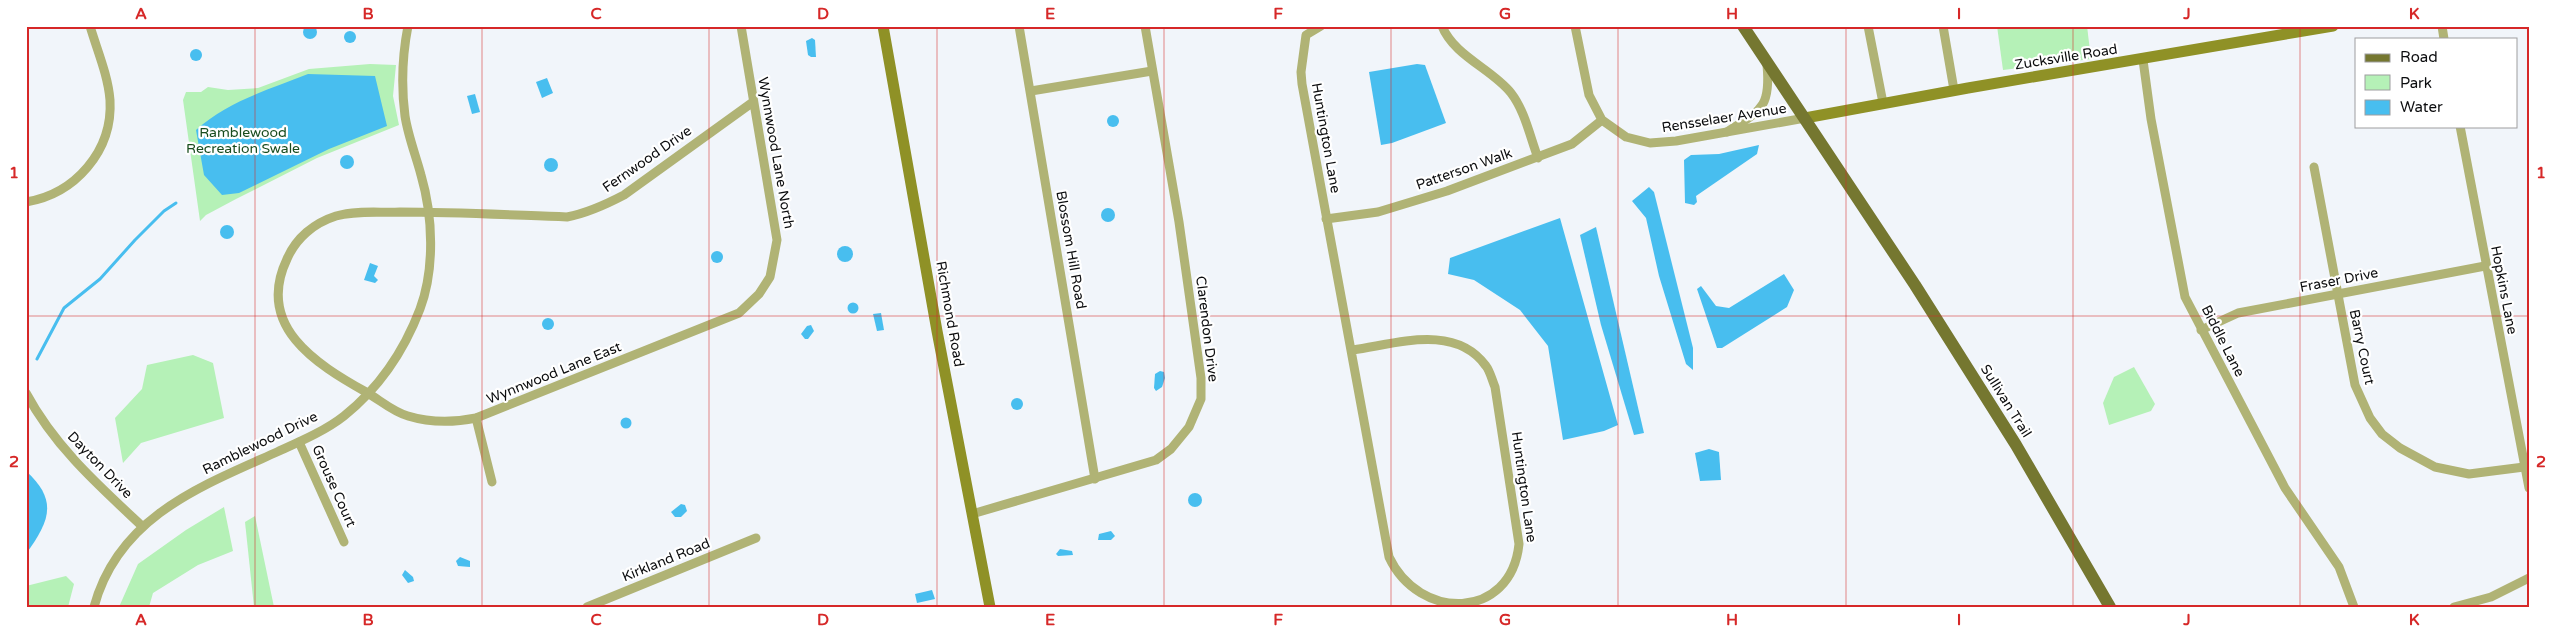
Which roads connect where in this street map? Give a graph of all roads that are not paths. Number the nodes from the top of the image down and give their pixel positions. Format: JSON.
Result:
{"nodes":[{"id":1,"x":90,"y":26,"type":"edge"},
{"id":2,"x":408,"y":26,"type":"edge"},
{"id":3,"x":741,"y":26,"type":"edge"},
{"id":4,"x":883,"y":26,"type":"edge"},
{"id":5,"x":1019,"y":26,"type":"edge"},
{"id":6,"x":1145,"y":26,"type":"edge"},
{"id":7,"x":1321,"y":26,"type":"edge"},
{"id":8,"x":1442,"y":26,"type":"edge"},
{"id":9,"x":1575,"y":26,"type":"edge"},
{"id":10,"x":1742,"y":26,"type":"edge"},
{"id":11,"x":1868,"y":26,"type":"edge"},
{"id":12,"x":1943,"y":26,"type":"edge"},
{"id":13,"x":2334,"y":26,"type":"edge"},
{"id":14,"x":2143,"y":60,"type":"junction"},
{"id":15,"x":1767,"y":62,"type":"junction"},
{"id":16,"x":1152,"y":71,"type":"junction"},
{"id":17,"x":1954,"y":90,"type":"junction"},
{"id":18,"x":1030,"y":91,"type":"junction"},
{"id":19,"x":753,"y":102,"type":"junction"},
{"id":20,"x":1883,"y":103,"type":"junction"},
{"id":21,"x":1804,"y":118,"type":"junction"},
{"id":22,"x":1602,"y":120,"type":"junction"},
{"id":23,"x":2460,"y":128,"type":"edge"},
{"id":24,"x":1722,"y":135,"type":"junction"},
{"id":25,"x":1538,"y":158,"type":"junction"},
{"id":26,"x":2314,"y":167,"type":"dead end"},
{"id":27,"x":26,"y":202,"type":"edge"},
{"id":28,"x":428,"y":211,"type":"junction"},
{"id":29,"x":1326,"y":220,"type":"junction"},
{"id":30,"x":2486,"y":266,"type":"junction"},
{"id":31,"x":2337,"y":294,"type":"junction"},
{"id":32,"x":748,"y":306,"type":"joint"},
{"id":33,"x":2201,"y":330,"type":"junction"},
{"id":34,"x":1353,"y":350,"type":"junction"},
{"id":35,"x":26,"y":393,"type":"edge"},
{"id":36,"x":368,"y":393,"type":"junction"},
{"id":37,"x":476,"y":418,"type":"junction"},
{"id":38,"x":299,"y":442,"type":"junction"},
{"id":39,"x":2524,"y":467,"type":"junction"},
{"id":40,"x":1095,"y":479,"type":"junction"},
{"id":41,"x":492,"y":482,"type":"dead end"},
{"id":42,"x":2529,"y":488,"type":"edge"},
{"id":43,"x":972,"y":514,"type":"junction"},
{"id":44,"x":142,"y":526,"type":"junction"},
{"id":45,"x":756,"y":538,"type":"dead end"},
{"id":46,"x":344,"y":542,"type":"dead end"},
{"id":47,"x":2529,"y":578,"type":"edge"},
{"id":48,"x":1478,"y":604,"type":"edge"},
{"id":49,"x":2110,"y":606,"type":"edge"},
{"id":50,"x":94,"y":607,"type":"edge"},
{"id":51,"x":587,"y":607,"type":"edge"},
{"id":52,"x":990,"y":607,"type":"edge"},
{"id":53,"x":2354,"y":607,"type":"edge"},
{"id":54,"x":2454,"y":607,"type":"edge"}],
"edges":[{"from":1,"to":27,"type":"street"},
{"from":2,"to":28,"type":"street","name":"Ramblewood Drive"},
{"from":3,"to":19,"type":"street","name":"Wynnwood Lane North"},
{"from":4,"to":43,"type":"street","name":"Richmond Road"},
{"from":5,"to":18,"type":"street","name":"Blossom Hill Road"},
{"from":6,"to":16,"type":"street","name":"Clarendon Drive"},
{"from":7,"to":29,"type":"street","name":"Huntington Lane"},
{"from":8,"to":25,"type":"street"},
{"from":9,"to":22,"type":"street","name":"Rensselaer Avenue"},
{"from":10,"to":15,"type":"main road","name":"Sullivan Trail"},
{"from":11,"to":20,"type":"street"},
{"from":12,"to":17,"type":"street"},
{"from":13,"to":14,"type":"street","name":"Zucksville Road"},
{"from":14,"to":17,"type":"street","name":"Zucksville Road"},
{"from":14,"to":33,"type":"street","name":"Biddle Lane"},
{"from":15,"to":21,"type":"main road","name":"Sullivan Trail"},
{"from":15,"to":24,"type":"street"},
{"from":16,"to":18,"type":"street"},
{"from":16,"to":40,"type":"street","name":"Clarendon Drive"},
{"from":17,"to":20,"type":"street","name":"Zucksville Road"},
{"from":18,"to":40,"type":"street","name":"Blossom Hill Road"},
{"from":19,"to":28,"type":"street","name":"Fernwood Drive"},
{"from":19,"to":32,"type":"street","name":"Wynnwood Lane North"},
{"from":20,"to":21,"type":"street","name":"Zucksville Road"},
{"from":21,"to":24,"type":"street","name":"Rensselaer Avenue"},
{"from":21,"to":49,"type":"main road","name":"Sullivan Trail"},
{"from":22,"to":24,"type":"street","name":"Rensselaer Avenue"},
{"from":22,"to":25,"type":"street","name":"Patterson Walk"},
{"from":23,"to":30,"type":"street","name":"Hopkins Lane"},
{"from":25,"to":29,"type":"street","name":"Patterson Walk"},
{"from":26,"to":31,"type":"street","name":"Barry Court"},
{"from":28,"to":36,"type":"street","name":"Ramblewood Drive"},
{"from":28,"to":36,"type":"street"},
{"from":29,"to":34,"type":"street","name":"Huntington Lane"},
{"from":30,"to":31,"type":"street","name":"Fraser Drive"},
{"from":30,"to":39,"type":"street","name":"Hopkins Lane"},
{"from":31,"to":33,"type":"street","name":"Fraser Drive"},
{"from":31,"to":39,"type":"street","name":"Barry Court"},
{"from":32,"to":37,"type":"street","name":"Wynnwood Lane East"},
{"from":33,"to":53,"type":"street","name":"Biddle Lane"},
{"from":34,"to":48,"type":"street","name":"Huntington Lane"},
{"from":34,"to":48,"type":"street","name":"Huntington Lane"},
{"from":35,"to":44,"type":"street","name":"Dayton Drive"},
{"from":36,"to":37,"type":"street","name":"Wynnwood Lane East"},
{"from":36,"to":38,"type":"street","name":"Ramblewood Drive"},
{"from":37,"to":41,"type":"street"},
{"from":38,"to":44,"type":"street","name":"Ramblewood Drive"},
{"from":38,"to":46,"type":"street","name":"Grouse Court"},
{"from":39,"to":42,"type":"street","name":"Hopkins Lane"},
{"from":40,"to":43,"type":"street","name":"Clarendon Drive"},
{"from":43,"to":52,"type":"street","name":"Richmond Road"},
{"from":44,"to":50,"type":"street","name":"Ramblewood Drive"},
{"from":45,"to":51,"type":"street","name":"Kirkland Road"},
{"from":47,"to":54,"type":"street"}]}
